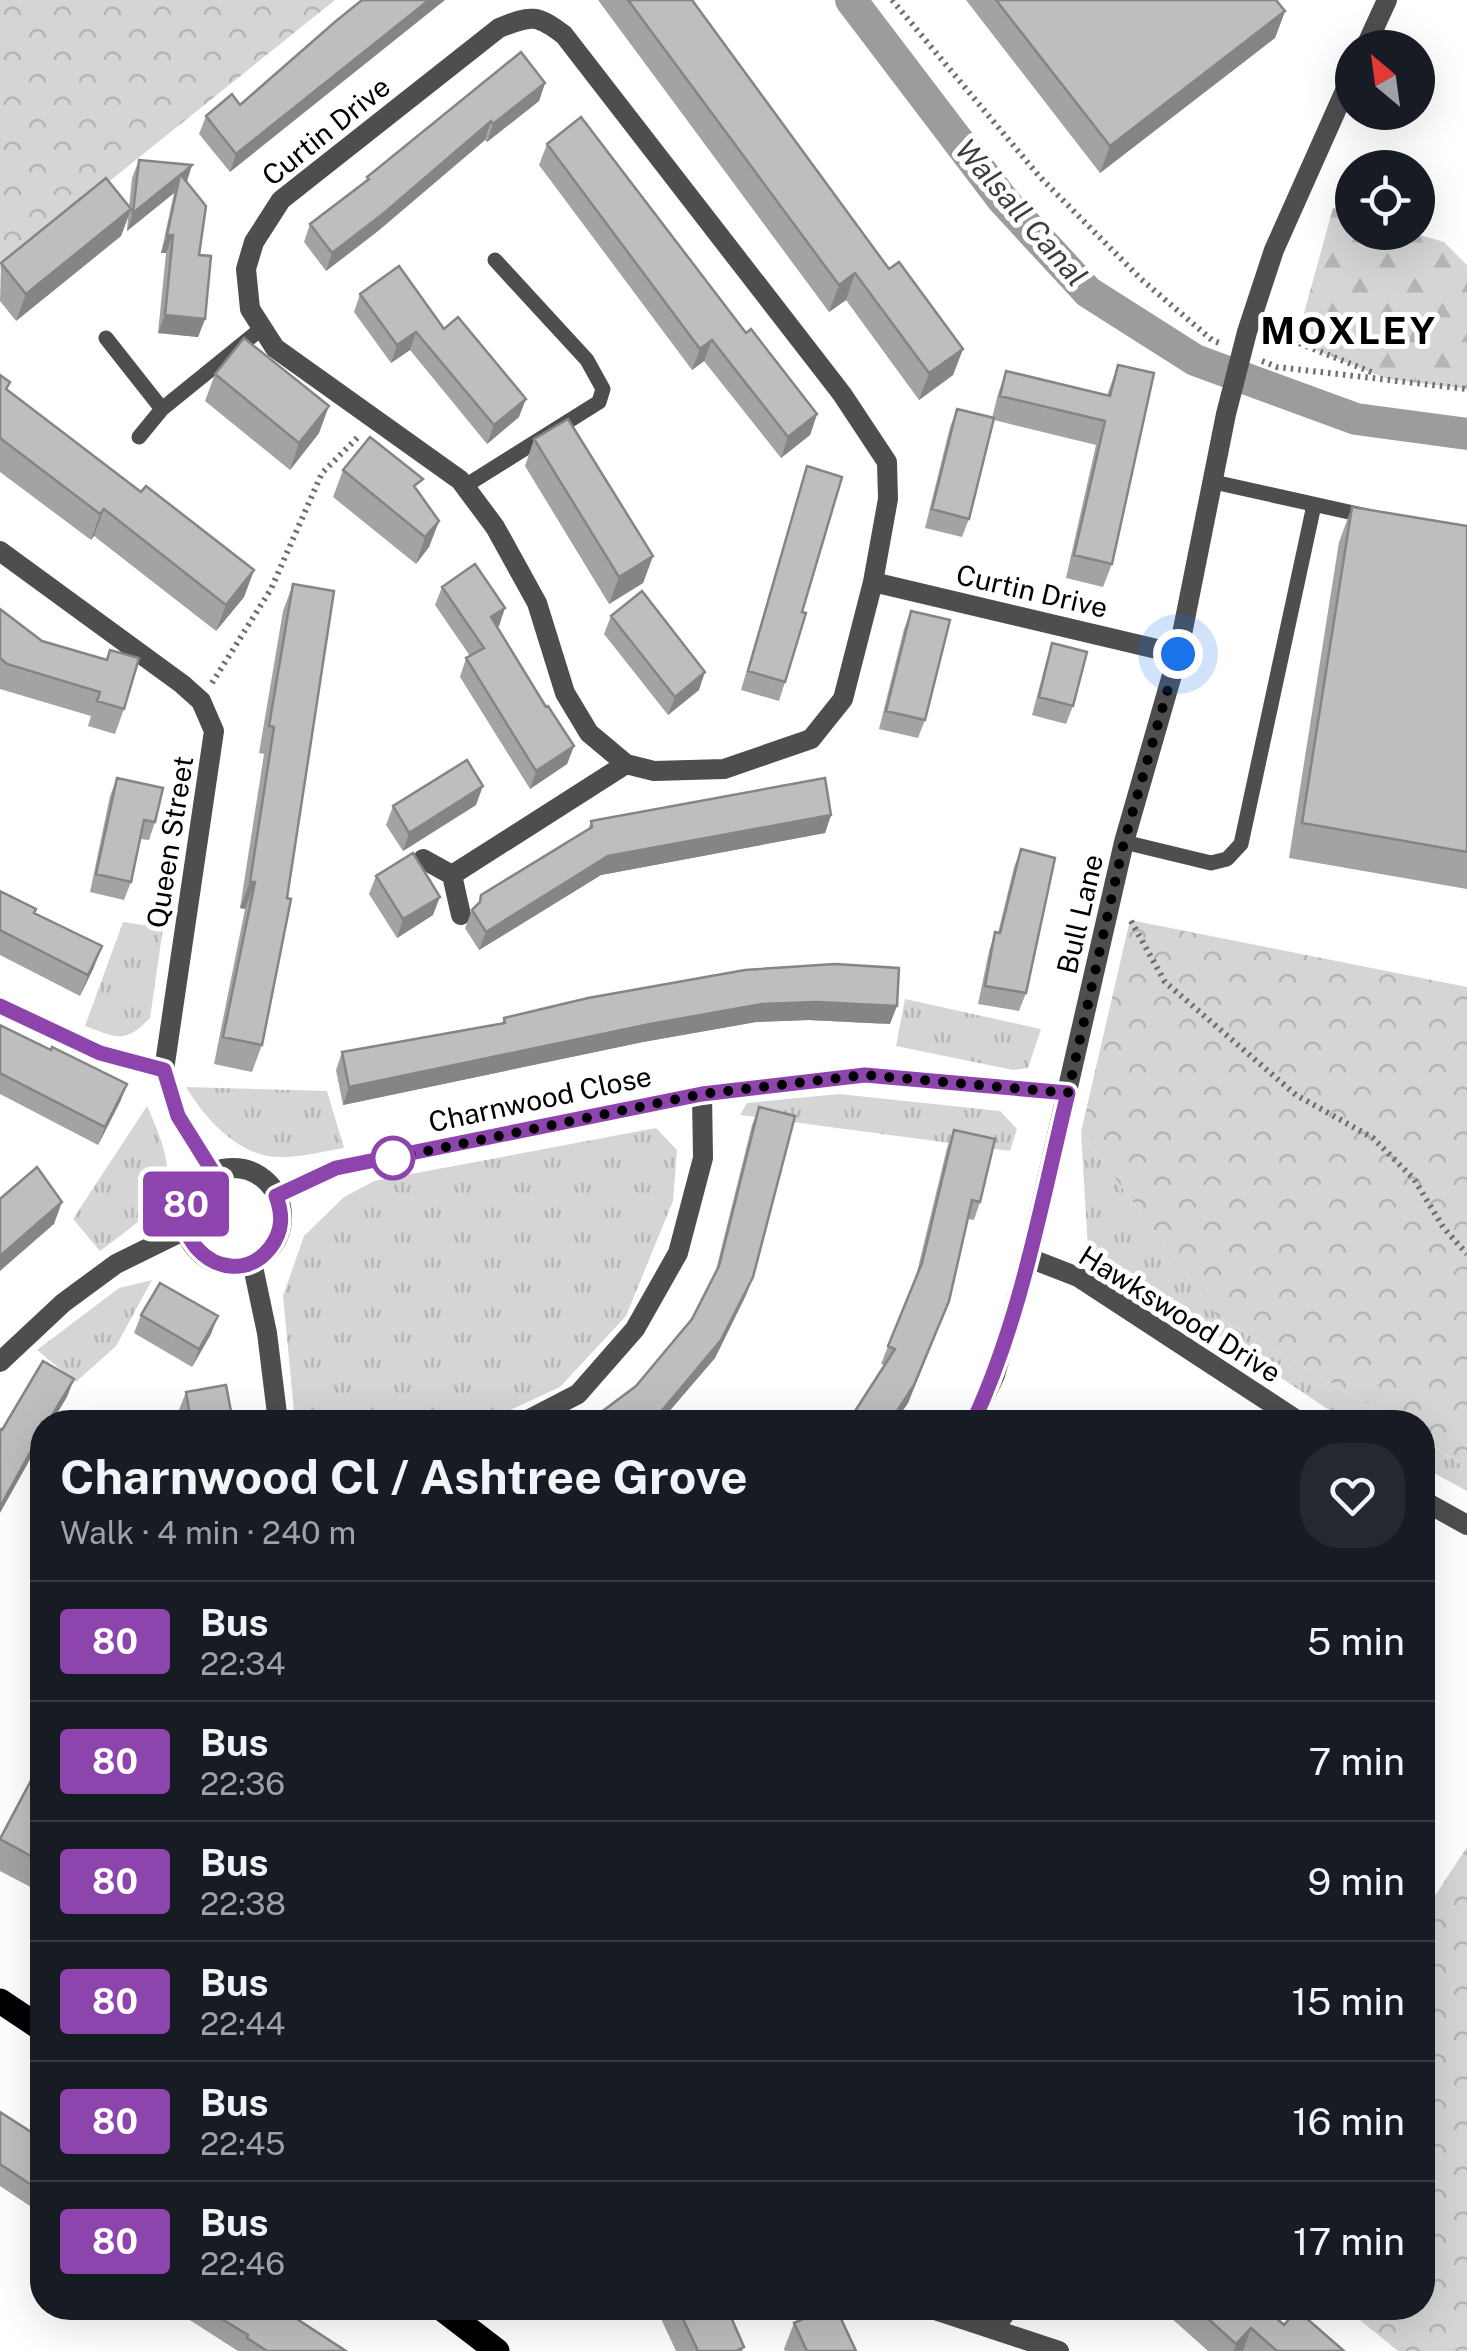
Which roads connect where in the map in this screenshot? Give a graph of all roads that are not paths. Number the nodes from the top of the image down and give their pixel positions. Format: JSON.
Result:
{"nodes":[{"id":1,"x":530,"y":0,"type":"edge"},
{"id":2,"x":1387,"y":0,"type":"edge"},
{"id":3,"x":542,"y":18,"type":"junction"},
{"id":4,"x":1373,"y":30,"type":"edge"},
{"id":5,"x":1335,"y":112,"type":"edge"},
{"id":6,"x":495,"y":260,"type":"dead end"},
{"id":7,"x":262,"y":328,"type":"junction"},
{"id":8,"x":106,"y":338,"type":"dead end"},
{"id":9,"x":162,"y":409,"type":"junction"},
{"id":10,"x":140,"y":437,"type":"dead end"},
{"id":11,"x":1214,"y":482,"type":"junction"},
{"id":12,"x":465,"y":486,"type":"junction"},
{"id":13,"x":1314,"y":505,"type":"junction"},
{"id":14,"x":1379,"y":518,"type":"edge"},
{"id":15,"x":0,"y":551,"type":"edge"},
{"id":16,"x":873,"y":582,"type":"junction"},
{"id":17,"x":1178,"y":654,"type":"junction"},
{"id":18,"x":626,"y":764,"type":"junction"},
{"id":19,"x":1124,"y":842,"type":"junction"},
{"id":20,"x":423,"y":859,"type":"dead end"},
{"id":21,"x":452,"y":875,"type":"junction"},
{"id":22,"x":461,"y":915,"type":"dead end"},
{"id":23,"x":0,"y":1006,"type":"edge"},
{"id":24,"x":164,"y":1070,"type":"junction"},
{"id":25,"x":1068,"y":1093,"type":"junction"},
{"id":26,"x":702,"y":1094,"type":"junction"},
{"id":27,"x":213,"y":1172,"type":"junction"},
{"id":28,"x":276,"y":1196,"type":"junction"},
{"id":29,"x":186,"y":1230,"type":"junction"},
{"id":30,"x":1029,"y":1258,"type":"junction"},
{"id":31,"x":252,"y":1262,"type":"junction"},
{"id":32,"x":0,"y":1362,"type":"edge"},
{"id":33,"x":277,"y":1410,"type":"edge"},
{"id":34,"x":547,"y":1410,"type":"edge"},
{"id":35,"x":979,"y":1410,"type":"edge"},
{"id":36,"x":1282,"y":1410,"type":"edge"},
{"id":37,"x":1435,"y":1507,"type":"edge"},
{"id":38,"x":1467,"y":1525,"type":"edge"},
{"id":39,"x":0,"y":2001,"type":"edge"},
{"id":40,"x":30,"y":2020,"type":"edge"},
{"id":41,"x":457,"y":2320,"type":"edge"},
{"id":42,"x":969,"y":2320,"type":"edge"},
{"id":43,"x":1003,"y":2320,"type":"edge"},
{"id":44,"x":997,"y":2329,"type":"junction"},
{"id":45,"x":497,"y":2351,"type":"edge"},
{"id":46,"x":1060,"y":2351,"type":"edge"}],
"edges":[{"from":1,"to":3,"type":"street"},
{"from":2,"to":4,"type":"street"},
{"from":3,"to":7,"type":"street","name":"Curtin Drive"},
{"from":3,"to":16,"type":"street"},
{"from":5,"to":11,"type":"street","name":"Bull Lane"},
{"from":6,"to":12,"type":"lane"},
{"from":7,"to":9,"type":"lane"},
{"from":7,"to":12,"type":"street","name":"Curtin Drive"},
{"from":8,"to":9,"type":"lane"},
{"from":9,"to":10,"type":"lane"},
{"from":11,"to":13,"type":"lane"},
{"from":11,"to":17,"type":"street","name":"Bull Lane"},
{"from":12,"to":18,"type":"street","name":"Curtin Drive"},
{"from":13,"to":14,"type":"lane"},
{"from":13,"to":19,"type":"lane"},
{"from":15,"to":24,"type":"street","name":"Queen Street"},
{"from":16,"to":17,"type":"street","name":"Curtin Drive"},
{"from":16,"to":18,"type":"street"},
{"from":17,"to":19,"type":"street","name":"Bull Lane"},
{"from":18,"to":21,"type":"street"},
{"from":19,"to":25,"type":"street","name":"Bull Lane"},
{"from":20,"to":21,"type":"street"},
{"from":21,"to":22,"type":"street"},
{"from":23,"to":24,"type":"street"},
{"from":24,"to":27,"type":"street","name":"Queen Street"},
{"from":25,"to":26,"type":"street","name":"Charnwood Close"},
{"from":25,"to":30,"type":"street","name":"Bull Lane"},
{"from":26,"to":28,"type":"street","name":"Charnwood Close"},
{"from":26,"to":34,"type":"street"},
{"from":27,"to":28,"type":"street"},
{"from":27,"to":29,"type":"street"},
{"from":28,"to":31,"type":"street"},
{"from":29,"to":31,"type":"street"},
{"from":29,"to":32,"type":"street"},
{"from":30,"to":35,"type":"street","name":"Bull Lane"},
{"from":30,"to":36,"type":"street","name":"Hawkswood Drive"},
{"from":31,"to":33,"type":"street"},
{"from":37,"to":38,"type":"street"},
{"from":39,"to":40,"type":"main road"},
{"from":41,"to":45,"type":"main road"},
{"from":42,"to":44,"type":"street"},
{"from":43,"to":44,"type":"lane"},
{"from":44,"to":46,"type":"street"}]}
